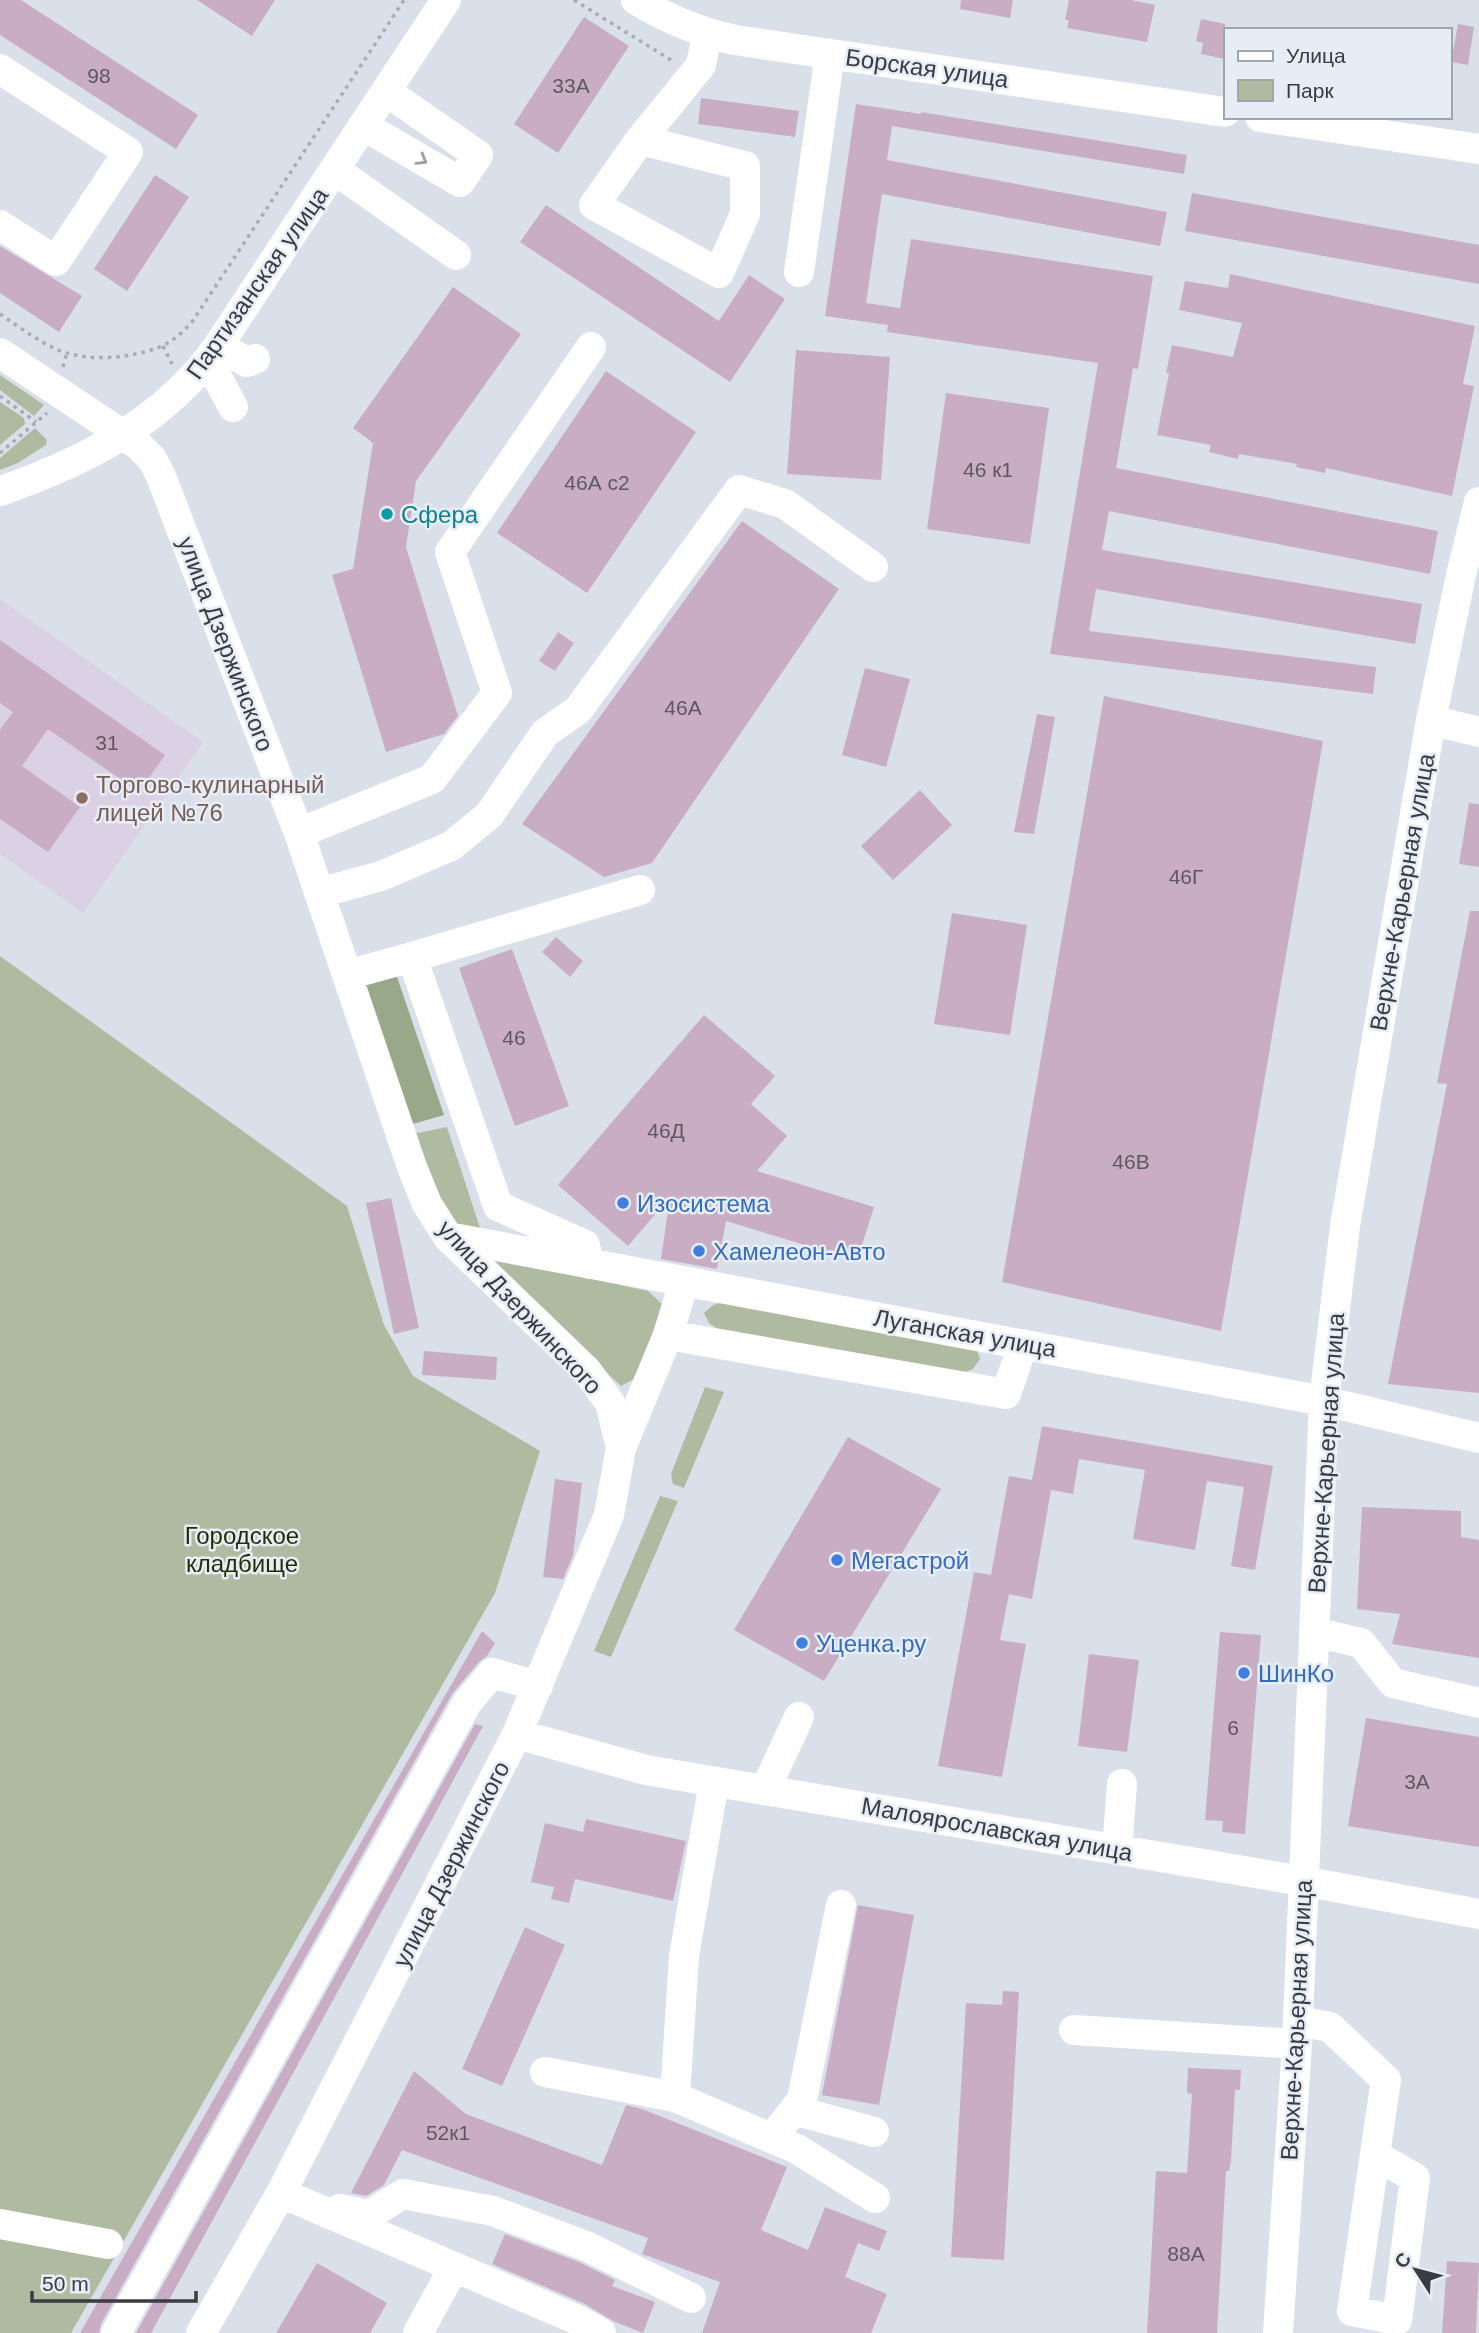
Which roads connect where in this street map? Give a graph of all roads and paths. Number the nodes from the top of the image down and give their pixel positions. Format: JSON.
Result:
{"nodes":[{"id":1,"x":404,"y":0,"type":"edge"},
{"id":2,"x":446,"y":0,"type":"edge"},
{"id":3,"x":574,"y":0,"type":"edge"},
{"id":4,"x":636,"y":0,"type":"edge"},
{"id":5,"x":707,"y":34,"type":"junction"},
{"id":6,"x":830,"y":54,"type":"junction"},
{"id":7,"x":701,"y":65,"type":"junction"},
{"id":8,"x":0,"y":69,"type":"edge"},
{"id":9,"x":387,"y":92,"type":"junction"},
{"id":10,"x":1224,"y":112,"type":"edge"},
{"id":11,"x":1274,"y":119,"type":"edge"},
{"id":12,"x":364,"y":125,"type":"junction"},
{"id":13,"x":640,"y":140,"type":"junction"},
{"id":14,"x":1479,"y":149,"type":"edge"},
{"id":15,"x":335,"y":170,"type":"junction"},
{"id":16,"x":0,"y":225,"type":"edge"},
{"id":17,"x":456,"y":255,"type":"dead end"},
{"id":18,"x":799,"y":272,"type":"dead end"},
{"id":19,"x":0,"y":314,"type":"edge"},
{"id":20,"x":591,"y":346,"type":"dead end"},
{"id":21,"x":67,"y":352,"type":"junction"},
{"id":22,"x":0,"y":353,"type":"edge"},
{"id":23,"x":211,"y":356,"type":"junction"},
{"id":24,"x":255,"y":359,"type":"dead end"},
{"id":25,"x":62,"y":372,"type":"dead end"},
{"id":26,"x":0,"y":396,"type":"edge"},
{"id":27,"x":233,"y":407,"type":"dead end"},
{"id":28,"x":52,"y":409,"type":"dead end"},
{"id":29,"x":36,"y":422,"type":"junction"},
{"id":30,"x":124,"y":435,"type":"junction"},
{"id":31,"x":0,"y":453,"type":"edge"},
{"id":32,"x":0,"y":491,"type":"edge"},
{"id":33,"x":1479,"y":502,"type":"edge"},
{"id":34,"x":873,"y":568,"type":"dead end"},
{"id":35,"x":1470,"y":577,"type":"edge"},
{"id":36,"x":1431,"y":720,"type":"junction"},
{"id":37,"x":1479,"y":732,"type":"edge"},
{"id":38,"x":299,"y":833,"type":"junction"},
{"id":39,"x":640,"y":890,"type":"dead end"},
{"id":40,"x":319,"y":892,"type":"junction"},
{"id":41,"x":412,"y":957,"type":"junction"},
{"id":42,"x":347,"y":975,"type":"junction"},
{"id":43,"x":449,"y":1237,"type":"junction"},
{"id":44,"x":589,"y":1264,"type":"junction"},
{"id":45,"x":684,"y":1282,"type":"junction"},
{"id":46,"x":668,"y":1335,"type":"junction"},
{"id":47,"x":1023,"y":1344,"type":"junction"},
{"id":48,"x":1324,"y":1401,"type":"junction"},
{"id":49,"x":1479,"y":1438,"type":"edge"},
{"id":50,"x":621,"y":1448,"type":"junction"},
{"id":51,"x":1314,"y":1632,"type":"junction"},
{"id":52,"x":538,"y":1686,"type":"junction"},
{"id":53,"x":1479,"y":1703,"type":"edge"},
{"id":54,"x":799,"y":1717,"type":"dead end"},
{"id":55,"x":517,"y":1734,"type":"junction"},
{"id":56,"x":714,"y":1782,"type":"junction"},
{"id":57,"x":1122,"y":1784,"type":"dead end"},
{"id":58,"x":765,"y":1790,"type":"junction"},
{"id":59,"x":1117,"y":1850,"type":"junction"},
{"id":60,"x":1303,"y":1881,"type":"junction"},
{"id":61,"x":841,"y":1905,"type":"dead end"},
{"id":62,"x":1479,"y":1914,"type":"edge"},
{"id":63,"x":1074,"y":2030,"type":"dead end"},
{"id":64,"x":1297,"y":2033,"type":"junction"},
{"id":65,"x":545,"y":2071,"type":"dead end"},
{"id":66,"x":675,"y":2097,"type":"junction"},
{"id":67,"x":794,"y":2109,"type":"junction"},
{"id":68,"x":874,"y":2132,"type":"dead end"},
{"id":69,"x":772,"y":2138,"type":"junction"},
{"id":70,"x":1375,"y":2155,"type":"junction"},
{"id":71,"x":281,"y":2193,"type":"junction"},
{"id":72,"x":875,"y":2198,"type":"dead end"},
{"id":73,"x":329,"y":2214,"type":"junction"},
{"id":74,"x":0,"y":2224,"type":"edge"},
{"id":75,"x":108,"y":2244,"type":"dead end"},
{"id":76,"x":454,"y":2267,"type":"junction"},
{"id":77,"x":691,"y":2298,"type":"dead end"},
{"id":78,"x":584,"y":2329,"type":"edge"},
{"id":79,"x":117,"y":2333,"type":"edge"},
{"id":80,"x":201,"y":2333,"type":"edge"},
{"id":81,"x":418,"y":2333,"type":"edge"},
{"id":82,"x":1278,"y":2333,"type":"edge"}],
"edges":[{"from":1,"to":21,"type":"path"},
{"from":2,"to":9,"type":"street","name":"Партизанская улица"},
{"from":3,"to":7,"type":"path"},
{"from":4,"to":5,"type":"street","name":"Борская улица"},
{"from":5,"to":6,"type":"street","name":"Борская улица"},
{"from":5,"to":7,"type":"street"},
{"from":6,"to":10,"type":"street","name":"Борская улица"},
{"from":6,"to":18,"type":"street"},
{"from":7,"to":13,"type":"street"},
{"from":8,"to":16,"type":"street"},
{"from":9,"to":12,"type":"street","name":"Партизанская улица"},
{"from":12,"to":9,"type":"street","one_way":true},
{"from":11,"to":14,"type":"street"},
{"from":12,"to":15,"type":"street","name":"Партизанская улица"},
{"from":13,"to":13,"type":"street"},
{"from":15,"to":17,"type":"street"},
{"from":15,"to":23,"type":"street","name":"Партизанская улица"},
{"from":19,"to":21,"type":"path"},
{"from":20,"to":38,"type":"street"},
{"from":21,"to":25,"type":"path"},
{"from":22,"to":30,"type":"street","name":"улица Дзержинского"},
{"from":23,"to":24,"type":"street"},
{"from":23,"to":27,"type":"street"},
{"from":23,"to":30,"type":"street","name":"Партизанская улица"},
{"from":26,"to":29,"type":"path"},
{"from":28,"to":29,"type":"path"},
{"from":29,"to":31,"type":"path"},
{"from":30,"to":32,"type":"street","name":"Партизанская улица"},
{"from":30,"to":38,"type":"street","name":"улица Дзержинского"},
{"from":33,"to":35,"type":"street","name":"Верхне-Карьерная улица"},
{"from":34,"to":40,"type":"street"},
{"from":35,"to":36,"type":"street","name":"Верхне-Карьерная улица"},
{"from":36,"to":37,"type":"street"},
{"from":36,"to":48,"type":"street","name":"Верхне-Карьерная улица"},
{"from":38,"to":40,"type":"street","name":"улица Дзержинского"},
{"from":39,"to":41,"type":"street"},
{"from":40,"to":42,"type":"street","name":"улица Дзержинского"},
{"from":41,"to":42,"type":"street"},
{"from":41,"to":44,"type":"street"},
{"from":42,"to":43,"type":"street","name":"улица Дзержинского"},
{"from":43,"to":44,"type":"street","name":"Луганская улица"},
{"from":43,"to":50,"type":"street","name":"улица Дзержинского"},
{"from":44,"to":45,"type":"street","name":"Луганская улица"},
{"from":45,"to":46,"type":"street"},
{"from":45,"to":47,"type":"street","name":"Луганская улица"},
{"from":46,"to":47,"type":"street"},
{"from":46,"to":50,"type":"street"},
{"from":47,"to":48,"type":"street","name":"Луганская улица"},
{"from":48,"to":49,"type":"street","name":"Луганская улица"},
{"from":48,"to":51,"type":"street","name":"Верхне-Карьерная улица"},
{"from":50,"to":52,"type":"street","name":"улица Дзержинского"},
{"from":51,"to":53,"type":"street"},
{"from":51,"to":60,"type":"street","name":"Верхне-Карьерная улица"},
{"from":52,"to":55,"type":"street","name":"улица Дзержинского"},
{"from":52,"to":79,"type":"street"},
{"from":54,"to":58,"type":"street"},
{"from":55,"to":56,"type":"street","name":"Малоярославская улица"},
{"from":55,"to":71,"type":"street","name":"улица Дзержинского"},
{"from":56,"to":58,"type":"street","name":"Малоярославская улица"},
{"from":56,"to":66,"type":"street"},
{"from":57,"to":59,"type":"street"},
{"from":58,"to":59,"type":"street","name":"Малоярославская улица"},
{"from":59,"to":60,"type":"street","name":"Малоярославская улица"},
{"from":60,"to":62,"type":"street","name":"Малоярославская улица"},
{"from":60,"to":64,"type":"street","name":"Верхне-Карьерная улица"},
{"from":61,"to":67,"type":"street"},
{"from":63,"to":64,"type":"street"},
{"from":64,"to":70,"type":"street"},
{"from":64,"to":82,"type":"street","name":"Верхне-Карьерная улица"},
{"from":65,"to":66,"type":"street"},
{"from":66,"to":69,"type":"street"},
{"from":67,"to":68,"type":"street"},
{"from":67,"to":69,"type":"street"},
{"from":69,"to":72,"type":"street"},
{"from":70,"to":70,"type":"street"},
{"from":71,"to":73,"type":"street"},
{"from":71,"to":80,"type":"street","name":"улица Дзержинского"},
{"from":73,"to":76,"type":"street"},
{"from":73,"to":77,"type":"street"},
{"from":74,"to":75,"type":"street"},
{"from":76,"to":78,"type":"street"},
{"from":76,"to":81,"type":"street"}]}
